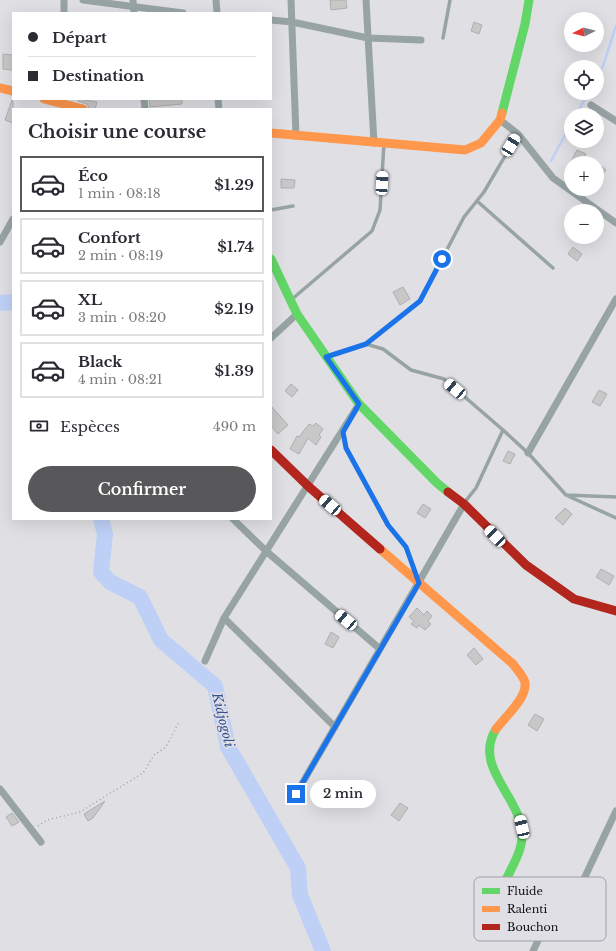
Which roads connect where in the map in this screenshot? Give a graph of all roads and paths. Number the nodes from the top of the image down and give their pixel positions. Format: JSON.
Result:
{"nodes":[{"id":1,"x":64,"y":0,"type":"edge"},
{"id":2,"x":83,"y":0,"type":"edge"},
{"id":3,"x":216,"y":0,"type":"edge"},
{"id":4,"x":291,"y":0,"type":"edge"},
{"id":5,"x":366,"y":0,"type":"edge"},
{"id":6,"x":450,"y":0,"type":"edge"},
{"id":7,"x":529,"y":0,"type":"edge"},
{"id":8,"x":134,"y":7,"type":"edge"},
{"id":9,"x":64,"y":12,"type":"edge"},
{"id":10,"x":175,"y":12,"type":"edge"},
{"id":11,"x":217,"y":12,"type":"edge"},
{"id":12,"x":272,"y":20,"type":"edge"},
{"id":13,"x":292,"y":22,"type":"junction"},
{"id":14,"x":368,"y":38,"type":"junction"},
{"id":15,"x":444,"y":38,"type":"dead end"},
{"id":16,"x":421,"y":40,"type":"dead end"},
{"id":17,"x":0,"y":88,"type":"edge"},
{"id":18,"x":12,"y":91,"type":"edge"},
{"id":19,"x":48,"y":100,"type":"edge"},
{"id":20,"x":66,"y":104,"type":"edge"},
{"id":21,"x":591,"y":105,"type":"dead end"},
{"id":22,"x":80,"y":108,"type":"edge"},
{"id":23,"x":500,"y":120,"type":"junction"},
{"id":24,"x":616,"y":121,"type":"edge"},
{"id":25,"x":272,"y":133,"type":"edge"},
{"id":26,"x":518,"y":134,"type":"junction"},
{"id":27,"x":296,"y":136,"type":"junction"},
{"id":28,"x":374,"y":142,"type":"junction"},
{"id":29,"x":384,"y":143,"type":"junction"},
{"id":30,"x":477,"y":201,"type":"junction"},
{"id":31,"x":293,"y":206,"type":"dead end"},
{"id":32,"x":272,"y":210,"type":"edge"},
{"id":33,"x":12,"y":221,"type":"edge"},
{"id":34,"x":616,"y":224,"type":"edge"},
{"id":35,"x":0,"y":242,"type":"edge"},
{"id":36,"x":272,"y":261,"type":"edge"},
{"id":37,"x":552,"y":268,"type":"dead end"},
{"id":38,"x":616,"y":299,"type":"edge"},
{"id":39,"x":290,"y":300,"type":"junction"},
{"id":40,"x":297,"y":314,"type":"junction"},
{"id":41,"x":272,"y":337,"type":"edge"},
{"id":42,"x":366,"y":344,"type":"junction"},
{"id":43,"x":326,"y":357,"type":"junction"},
{"id":44,"x":359,"y":404,"type":"junction"},
{"id":45,"x":503,"y":430,"type":"junction"},
{"id":46,"x":343,"y":432,"type":"junction"},
{"id":47,"x":272,"y":451,"type":"edge"},
{"id":48,"x":528,"y":453,"type":"junction"},
{"id":49,"x":308,"y":486,"type":"junction"},
{"id":50,"x":566,"y":495,"type":"junction"},
{"id":51,"x":616,"y":497,"type":"edge"},
{"id":52,"x":464,"y":504,"type":"junction"},
{"id":53,"x":616,"y":518,"type":"edge"},
{"id":54,"x":234,"y":520,"type":"edge"},
{"id":55,"x":266,"y":551,"type":"junction"},
{"id":56,"x":419,"y":583,"type":"junction"},
{"id":57,"x":616,"y":611,"type":"edge"},
{"id":58,"x":224,"y":618,"type":"junction"},
{"id":59,"x":380,"y":649,"type":"junction"},
{"id":60,"x":205,"y":661,"type":"dead end"},
{"id":61,"x":179,"y":722,"type":"dead end"},
{"id":62,"x":335,"y":727,"type":"junction"},
{"id":63,"x":0,"y":789,"type":"edge"},
{"id":64,"x":296,"y":794,"type":"dead end"},
{"id":65,"x":616,"y":811,"type":"edge"},
{"id":66,"x":32,"y":831,"type":"junction"},
{"id":67,"x":41,"y":842,"type":"dead end"},
{"id":68,"x":507,"y":877,"type":"edge"},
{"id":69,"x":585,"y":877,"type":"edge"},
{"id":70,"x":538,"y":941,"type":"edge"},
{"id":71,"x":533,"y":951,"type":"edge"}],
"edges":[{"from":1,"to":9,"type":"street"},
{"from":2,"to":8,"type":"street"},
{"from":3,"to":11,"type":"street"},
{"from":4,"to":13,"type":"street"},
{"from":5,"to":14,"type":"street"},
{"from":6,"to":15,"type":"lane"},
{"from":7,"to":23,"type":"street"},
{"from":8,"to":10,"type":"street"},
{"from":12,"to":13,"type":"street"},
{"from":13,"to":14,"type":"street"},
{"from":13,"to":27,"type":"street"},
{"from":14,"to":16,"type":"street"},
{"from":14,"to":28,"type":"street"},
{"from":17,"to":18,"type":"street"},
{"from":19,"to":20,"type":"street"},
{"from":20,"to":22,"type":"street"},
{"from":21,"to":24,"type":"street"},
{"from":23,"to":26,"type":"street"},
{"from":23,"to":29,"type":"street"},
{"from":25,"to":27,"type":"street"},
{"from":26,"to":30,"type":"lane"},
{"from":26,"to":34,"type":"street"},
{"from":27,"to":28,"type":"street"},
{"from":28,"to":29,"type":"street"},
{"from":29,"to":39,"type":"lane"},
{"from":30,"to":37,"type":"lane"},
{"from":30,"to":42,"type":"lane"},
{"from":31,"to":32,"type":"lane"},
{"from":33,"to":35,"type":"street"},
{"from":36,"to":39,"type":"street"},
{"from":38,"to":48,"type":"street"},
{"from":39,"to":40,"type":"street"},
{"from":40,"to":41,"type":"street"},
{"from":40,"to":43,"type":"street"},
{"from":42,"to":43,"type":"lane"},
{"from":42,"to":45,"type":"lane"},
{"from":43,"to":44,"type":"street"},
{"from":44,"to":46,"type":"street"},
{"from":44,"to":52,"type":"street"},
{"from":45,"to":48,"type":"lane"},
{"from":45,"to":52,"type":"lane"},
{"from":46,"to":49,"type":"street"},
{"from":46,"to":56,"type":"lane"},
{"from":47,"to":49,"type":"street"},
{"from":48,"to":50,"type":"lane"},
{"from":49,"to":55,"type":"street"},
{"from":49,"to":56,"type":"street"},
{"from":50,"to":51,"type":"lane"},
{"from":50,"to":53,"type":"lane"},
{"from":52,"to":56,"type":"street"},
{"from":52,"to":57,"type":"street"},
{"from":54,"to":55,"type":"street"},
{"from":55,"to":58,"type":"street"},
{"from":55,"to":59,"type":"street"},
{"from":56,"to":59,"type":"street"},
{"from":56,"to":68,"type":"street"},
{"from":58,"to":60,"type":"street"},
{"from":58,"to":62,"type":"street"},
{"from":59,"to":62,"type":"street"},
{"from":61,"to":66,"type":"path"},
{"from":62,"to":64,"type":"street"},
{"from":63,"to":66,"type":"street"},
{"from":65,"to":69,"type":"street"},
{"from":66,"to":67,"type":"street"},
{"from":70,"to":71,"type":"street"}]}
